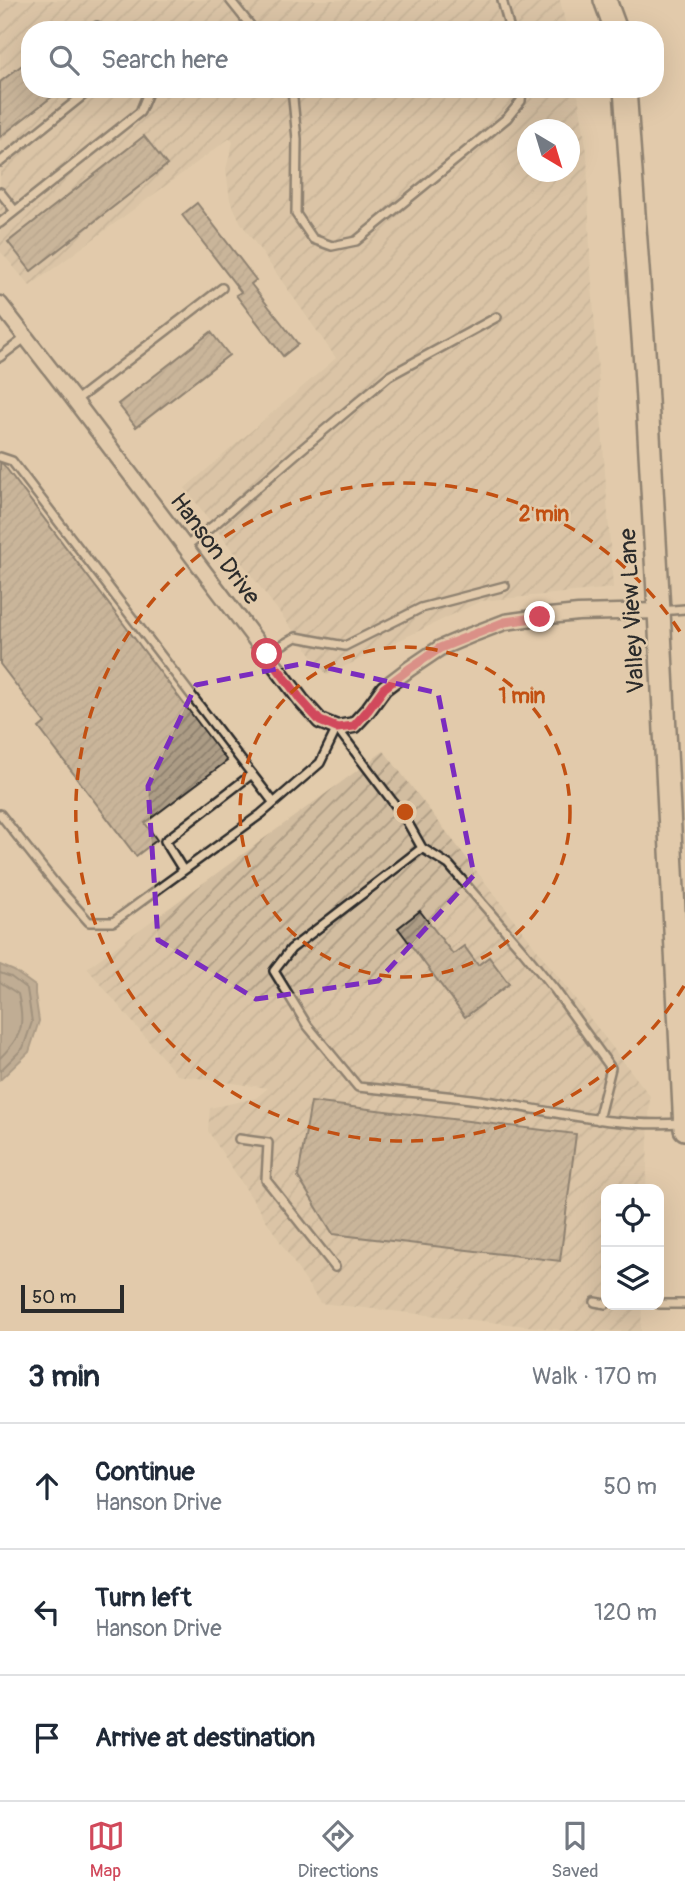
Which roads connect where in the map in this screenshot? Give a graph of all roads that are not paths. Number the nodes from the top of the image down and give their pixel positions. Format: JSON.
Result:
{"nodes":[{"id":1,"x":230,"y":0,"type":"edge"},
{"id":2,"x":502,"y":0,"type":"edge"},
{"id":3,"x":605,"y":0,"type":"edge"},
{"id":4,"x":613,"y":0,"type":"edge"},
{"id":5,"x":247,"y":21,"type":"edge"},
{"id":6,"x":508,"y":21,"type":"edge"},
{"id":7,"x":613,"y":21,"type":"edge"},
{"id":8,"x":615,"y":21,"type":"edge"},
{"id":9,"x":80,"y":98,"type":"edge"},
{"id":10,"x":145,"y":98,"type":"edge"},
{"id":11,"x":293,"y":98,"type":"edge"},
{"id":12,"x":521,"y":98,"type":"edge"},
{"id":13,"x":626,"y":98,"type":"edge"},
{"id":14,"x":0,"y":162,"type":"edge"},
{"id":15,"x":0,"y":192,"type":"edge"},
{"id":16,"x":15,"y":211,"type":"junction"},
{"id":17,"x":0,"y":223,"type":"edge"},
{"id":18,"x":222,"y":288,"type":"dead end"},
{"id":19,"x":0,"y":304,"type":"edge"},
{"id":20,"x":497,"y":317,"type":"dead end"},
{"id":21,"x":26,"y":337,"type":"junction"},
{"id":22,"x":0,"y":357,"type":"edge"},
{"id":23,"x":75,"y":401,"type":"junction"},
{"id":24,"x":0,"y":457,"type":"edge"},
{"id":25,"x":185,"y":547,"type":"junction"},
{"id":26,"x":505,"y":586,"type":"dead end"},
{"id":27,"x":685,"y":609,"type":"edge"},
{"id":28,"x":659,"y":611,"type":"junction"},
{"id":29,"x":267,"y":654,"type":"junction"},
{"id":30,"x":337,"y":728,"type":"junction"},
{"id":31,"x":252,"y":774,"type":"junction"},
{"id":32,"x":274,"y":803,"type":"junction"},
{"id":33,"x":0,"y":814,"type":"edge"},
{"id":34,"x":422,"y":848,"type":"junction"},
{"id":35,"x":183,"y":870,"type":"junction"},
{"id":36,"x":598,"y":1120,"type":"junction"},
{"id":37,"x":685,"y":1122,"type":"edge"},
{"id":38,"x":685,"y":1129,"type":"edge"},
{"id":39,"x":239,"y":1139,"type":"dead end"},
{"id":40,"x":335,"y":1267,"type":"dead end"},
{"id":41,"x":595,"y":1302,"type":"dead end"},
{"id":42,"x":601,"y":1303,"type":"edge"},
{"id":43,"x":664,"y":1304,"type":"edge"},
{"id":44,"x":685,"y":1304,"type":"edge"}],
"edges":[{"from":1,"to":5,"type":"lane"},
{"from":2,"to":6,"type":"lane"},
{"from":3,"to":7,"type":"main road"},
{"from":4,"to":8,"type":"main road"},
{"from":9,"to":14,"type":"lane"},
{"from":10,"to":16,"type":"lane"},
{"from":11,"to":12,"type":"lane"},
{"from":13,"to":28,"type":"main road","name":"Valley View Lane"},
{"from":15,"to":16,"type":"lane"},
{"from":16,"to":17,"type":"lane"},
{"from":18,"to":23,"type":"lane"},
{"from":19,"to":21,"type":"street","name":"Hanson Drive"},
{"from":20,"to":25,"type":"lane"},
{"from":21,"to":22,"type":"lane"},
{"from":21,"to":23,"type":"street","name":"Hanson Drive"},
{"from":23,"to":25,"type":"street","name":"Hanson Drive"},
{"from":24,"to":31,"type":"lane"},
{"from":25,"to":29,"type":"street","name":"Hanson Drive"},
{"from":26,"to":29,"type":"lane"},
{"from":27,"to":28,"type":"lane"},
{"from":28,"to":30,"type":"street"},
{"from":28,"to":37,"type":"main road","name":"Valley View Lane"},
{"from":29,"to":30,"type":"street","name":"Hanson Drive"},
{"from":30,"to":32,"type":"lane"},
{"from":30,"to":34,"type":"lane"},
{"from":31,"to":32,"type":"lane"},
{"from":31,"to":35,"type":"lane"},
{"from":32,"to":35,"type":"lane"},
{"from":33,"to":35,"type":"lane"},
{"from":34,"to":36,"type":"lane"},
{"from":34,"to":36,"type":"lane"},
{"from":36,"to":37,"type":"lane"},
{"from":37,"to":38,"type":"main road","name":"Valley View Lane"},
{"from":39,"to":40,"type":"lane"},
{"from":41,"to":42,"type":"lane"},
{"from":43,"to":44,"type":"lane"}]}
